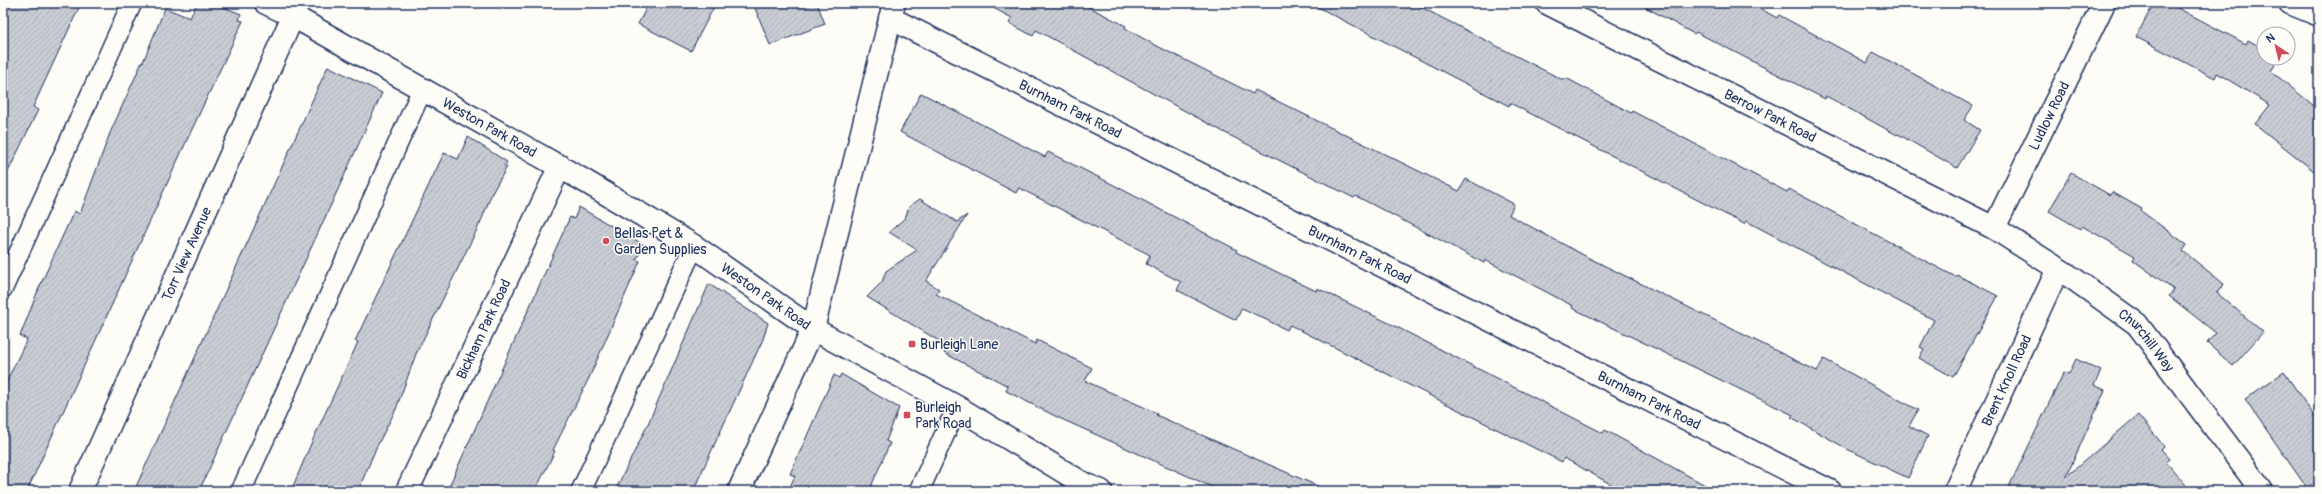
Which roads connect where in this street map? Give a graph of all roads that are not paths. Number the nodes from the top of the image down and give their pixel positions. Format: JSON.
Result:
{"nodes":[{"id":1,"x":132,"y":3,"type":"edge"},
{"id":2,"x":266,"y":3,"type":"edge"},
{"id":3,"x":1547,"y":3,"type":"edge"},
{"id":4,"x":2104,"y":3,"type":"edge"},
{"id":5,"x":2290,"y":3,"type":"edge"},
{"id":6,"x":892,"y":11,"type":"edge"},
{"id":7,"x":2319,"y":15,"type":"edge"},
{"id":8,"x":293,"y":16,"type":"junction"},
{"id":9,"x":422,"y":90,"type":"junction"},
{"id":10,"x":560,"y":166,"type":"junction"},
{"id":11,"x":1994,"y":228,"type":"junction"},
{"id":12,"x":694,"y":246,"type":"junction"},
{"id":13,"x":2058,"y":269,"type":"junction"},
{"id":14,"x":3,"y":288,"type":"edge"},
{"id":15,"x":813,"y":329,"type":"junction"},
{"id":16,"x":957,"y":407,"type":"junction"},
{"id":17,"x":1088,"y":489,"type":"edge"},
{"id":18,"x":80,"y":491,"type":"edge"},
{"id":19,"x":241,"y":491,"type":"edge"},
{"id":20,"x":407,"y":491,"type":"edge"},
{"id":21,"x":581,"y":491,"type":"edge"},
{"id":22,"x":739,"y":491,"type":"edge"},
{"id":23,"x":919,"y":491,"type":"edge"},
{"id":24,"x":1830,"y":491,"type":"edge"},
{"id":25,"x":1955,"y":491,"type":"edge"},
{"id":26,"x":2262,"y":491,"type":"edge"}],
"edges":[{"from":1,"to":14,"type":"lane"},
{"from":2,"to":8,"type":"street","name":"Weston Park Road"},
{"from":3,"to":11,"type":"street","name":"Berrow Park Road"},
{"from":4,"to":11,"type":"street","name":"Ludlow Road"},
{"from":5,"to":7,"type":"street"},
{"from":6,"to":15,"type":"street"},
{"from":6,"to":24,"type":"street","name":"Burnham Park Road"},
{"from":8,"to":9,"type":"street","name":"Weston Park Road"},
{"from":8,"to":18,"type":"street","name":"Torr View Avenue"},
{"from":9,"to":10,"type":"street","name":"Weston Park Road"},
{"from":9,"to":19,"type":"lane"},
{"from":10,"to":12,"type":"street","name":"Weston Park Road"},
{"from":10,"to":20,"type":"street","name":"Bickham Park Road"},
{"from":11,"to":13,"type":"street","name":"Churchill Way"},
{"from":12,"to":15,"type":"street","name":"Weston Park Road"},
{"from":12,"to":21,"type":"lane"},
{"from":13,"to":25,"type":"street","name":"Brent Knoll Road"},
{"from":13,"to":26,"type":"street","name":"Churchill Way"},
{"from":15,"to":16,"type":"street","name":"Weston Park Road"},
{"from":15,"to":22,"type":"street"},
{"from":16,"to":17,"type":"street","name":"Weston Park Road"},
{"from":16,"to":23,"type":"lane"}]}
